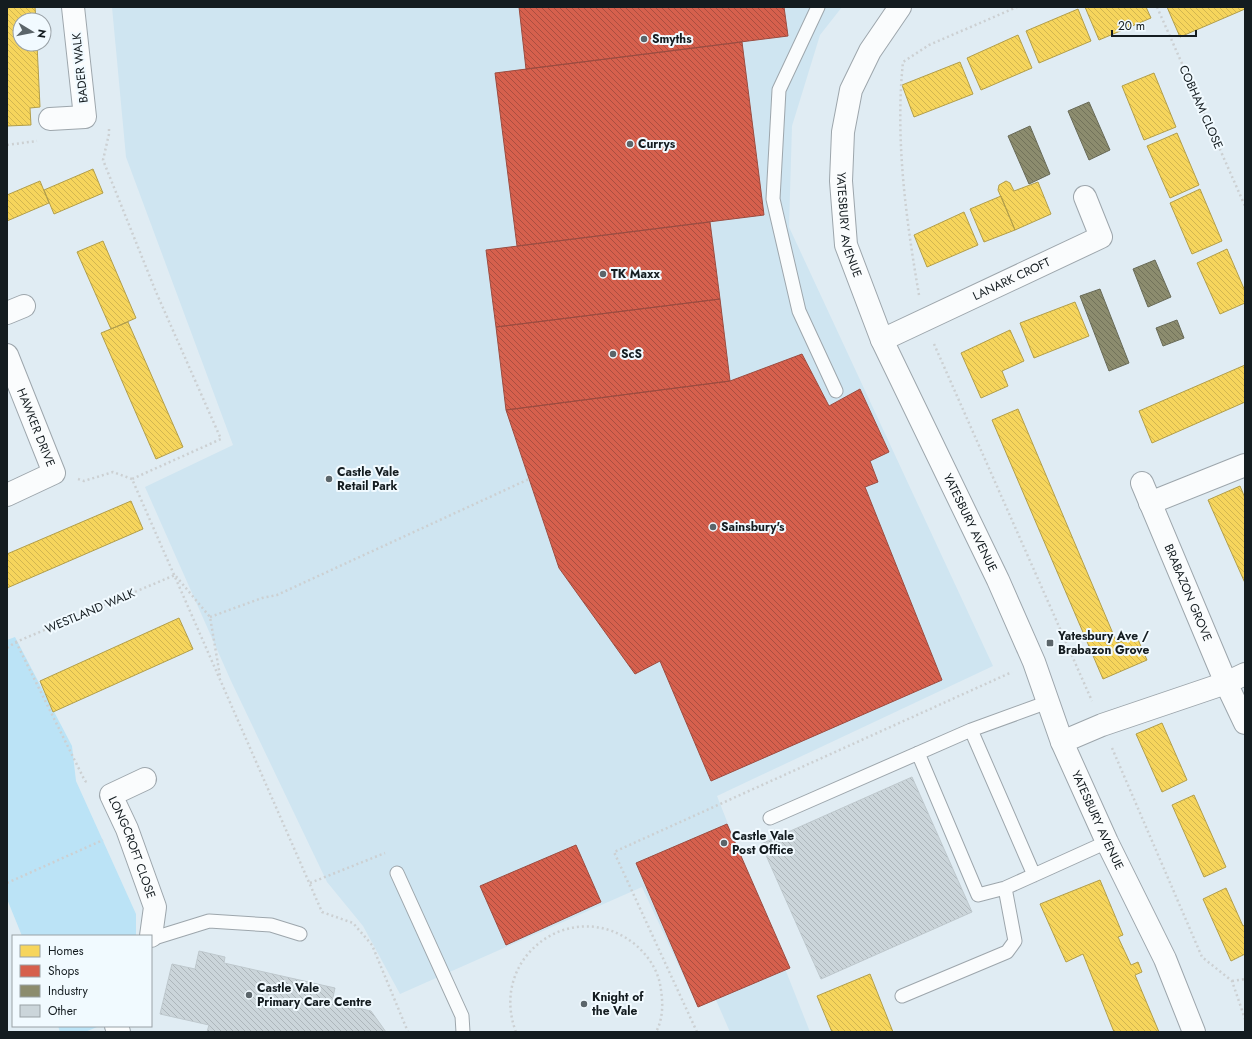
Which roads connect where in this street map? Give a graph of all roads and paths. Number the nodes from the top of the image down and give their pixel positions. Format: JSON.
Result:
{"nodes":[{"id":1,"x":73,"y":7,"type":"edge"},
{"id":2,"x":818,"y":7,"type":"edge"},
{"id":3,"x":900,"y":7,"type":"edge"},
{"id":4,"x":1017,"y":7,"type":"edge"},
{"id":5,"x":1157,"y":7,"type":"edge"},
{"id":6,"x":50,"y":119,"type":"dead end"},
{"id":7,"x":108,"y":127,"type":"dead end"},
{"id":8,"x":1085,"y":197,"type":"dead end"},
{"id":9,"x":1245,"y":206,"type":"edge"},
{"id":10,"x":924,"y":321,"type":"junction"},
{"id":11,"x":882,"y":340,"type":"junction"},
{"id":12,"x":7,"y":355,"type":"edge"},
{"id":13,"x":836,"y":391,"type":"dead end"},
{"id":14,"x":1245,"y":465,"type":"edge"},
{"id":15,"x":54,"y":473,"type":"junction"},
{"id":16,"x":132,"y":479,"type":"junction"},
{"id":17,"x":529,"y":479,"type":"dead end"},
{"id":18,"x":1142,"y":483,"type":"dead end"},
{"id":19,"x":7,"y":494,"type":"edge"},
{"id":20,"x":1150,"y":503,"type":"junction"},
{"id":21,"x":174,"y":575,"type":"junction"},
{"id":22,"x":210,"y":618,"type":"junction"},
{"id":23,"x":16,"y":642,"type":"junction"},
{"id":24,"x":7,"y":648,"type":"edge"},
{"id":25,"x":1034,"y":662,"type":"junction"},
{"id":26,"x":1235,"y":679,"type":"edge"},
{"id":27,"x":221,"y":681,"type":"junction"},
{"id":28,"x":1048,"y":702,"type":"junction"},
{"id":29,"x":1245,"y":723,"type":"edge"},
{"id":30,"x":1102,"y":725,"type":"junction"},
{"id":31,"x":971,"y":730,"type":"junction"},
{"id":32,"x":1062,"y":742,"type":"junction"},
{"id":33,"x":918,"y":753,"type":"junction"},
{"id":34,"x":145,"y":780,"type":"dead end"},
{"id":35,"x":111,"y":795,"type":"junction"},
{"id":36,"x":770,"y":818,"type":"dead end"},
{"id":37,"x":127,"y":829,"type":"junction"},
{"id":38,"x":1107,"y":842,"type":"junction"},
{"id":39,"x":385,"y":852,"type":"dead end"},
{"id":40,"x":397,"y":873,"type":"dead end"},
{"id":41,"x":1034,"y":875,"type":"junction"},
{"id":42,"x":7,"y":883,"type":"edge"},
{"id":43,"x":310,"y":883,"type":"junction"},
{"id":44,"x":1005,"y":888,"type":"junction"},
{"id":45,"x":300,"y":934,"type":"dead end"},
{"id":46,"x":151,"y":935,"type":"edge"},
{"id":47,"x":152,"y":939,"type":"edge"},
{"id":48,"x":1245,"y":979,"type":"edge"},
{"id":49,"x":1232,"y":981,"type":"junction"},
{"id":50,"x":902,"y":996,"type":"dead end"},
{"id":51,"x":1245,"y":1018,"type":"edge"},
{"id":52,"x":408,"y":1032,"type":"edge"},
{"id":53,"x":463,"y":1032,"type":"edge"},
{"id":54,"x":516,"y":1032,"type":"edge"},
{"id":55,"x":656,"y":1032,"type":"edge"},
{"id":56,"x":698,"y":1032,"type":"edge"},
{"id":57,"x":1194,"y":1032,"type":"edge"}],
"edges":[{"from":1,"to":6,"type":"street","name":"BADER WALK"},
{"from":2,"to":13,"type":"lane"},
{"from":3,"to":11,"type":"street","name":"YATESBURY AVENUE"},
{"from":4,"to":10,"type":"path"},
{"from":5,"to":9,"type":"path","name":"COBHAM CLOSE"},
{"from":7,"to":16,"type":"path"},
{"from":8,"to":10,"type":"street","name":"LANARK CROFT"},
{"from":10,"to":11,"type":"street","name":"LANARK CROFT"},
{"from":10,"to":30,"type":"path"},
{"from":11,"to":25,"type":"street","name":"YATESBURY AVENUE"},
{"from":12,"to":15,"type":"street","name":"HAWKER DRIVE"},
{"from":14,"to":20,"type":"street"},
{"from":15,"to":16,"type":"path"},
{"from":15,"to":19,"type":"street","name":"HAWKER DRIVE"},
{"from":16,"to":21,"type":"path"},
{"from":17,"to":22,"type":"path"},
{"from":18,"to":20,"type":"street","name":"BRABAZON GROVE"},
{"from":20,"to":26,"type":"street","name":"BRABAZON GROVE"},
{"from":21,"to":22,"type":"path"},
{"from":21,"to":23,"type":"path","name":"WESTLAND WALK"},
{"from":21,"to":27,"type":"path"},
{"from":22,"to":27,"type":"path"},
{"from":23,"to":24,"type":"path","name":"WESTLAND WALK"},
{"from":23,"to":35,"type":"path"},
{"from":25,"to":28,"type":"street","name":"YATESBURY AVENUE"},
{"from":25,"to":56,"type":"path"},
{"from":26,"to":29,"type":"street","name":"BRABAZON GROVE"},
{"from":26,"to":30,"type":"street"},
{"from":27,"to":43,"type":"path"},
{"from":28,"to":31,"type":"lane"},
{"from":28,"to":32,"type":"street","name":"YATESBURY AVENUE"},
{"from":30,"to":32,"type":"street"},
{"from":30,"to":49,"type":"path"},
{"from":31,"to":33,"type":"lane"},
{"from":31,"to":41,"type":"lane"},
{"from":32,"to":38,"type":"street","name":"YATESBURY AVENUE"},
{"from":33,"to":36,"type":"lane"},
{"from":33,"to":44,"type":"lane"},
{"from":34,"to":35,"type":"street","name":"LONGCROFT CLOSE"},
{"from":35,"to":37,"type":"street","name":"LONGCROFT CLOSE"},
{"from":37,"to":42,"type":"path"},
{"from":37,"to":46,"type":"street","name":"LONGCROFT CLOSE"},
{"from":38,"to":41,"type":"lane"},
{"from":38,"to":57,"type":"street","name":"YATESBURY AVENUE"},
{"from":39,"to":43,"type":"path"},
{"from":40,"to":53,"type":"lane"},
{"from":41,"to":44,"type":"lane"},
{"from":43,"to":52,"type":"path"},
{"from":44,"to":50,"type":"lane"},
{"from":45,"to":47,"type":"lane"},
{"from":48,"to":49,"type":"path"},
{"from":49,"to":51,"type":"path"},
{"from":54,"to":55,"type":"path"}]}
